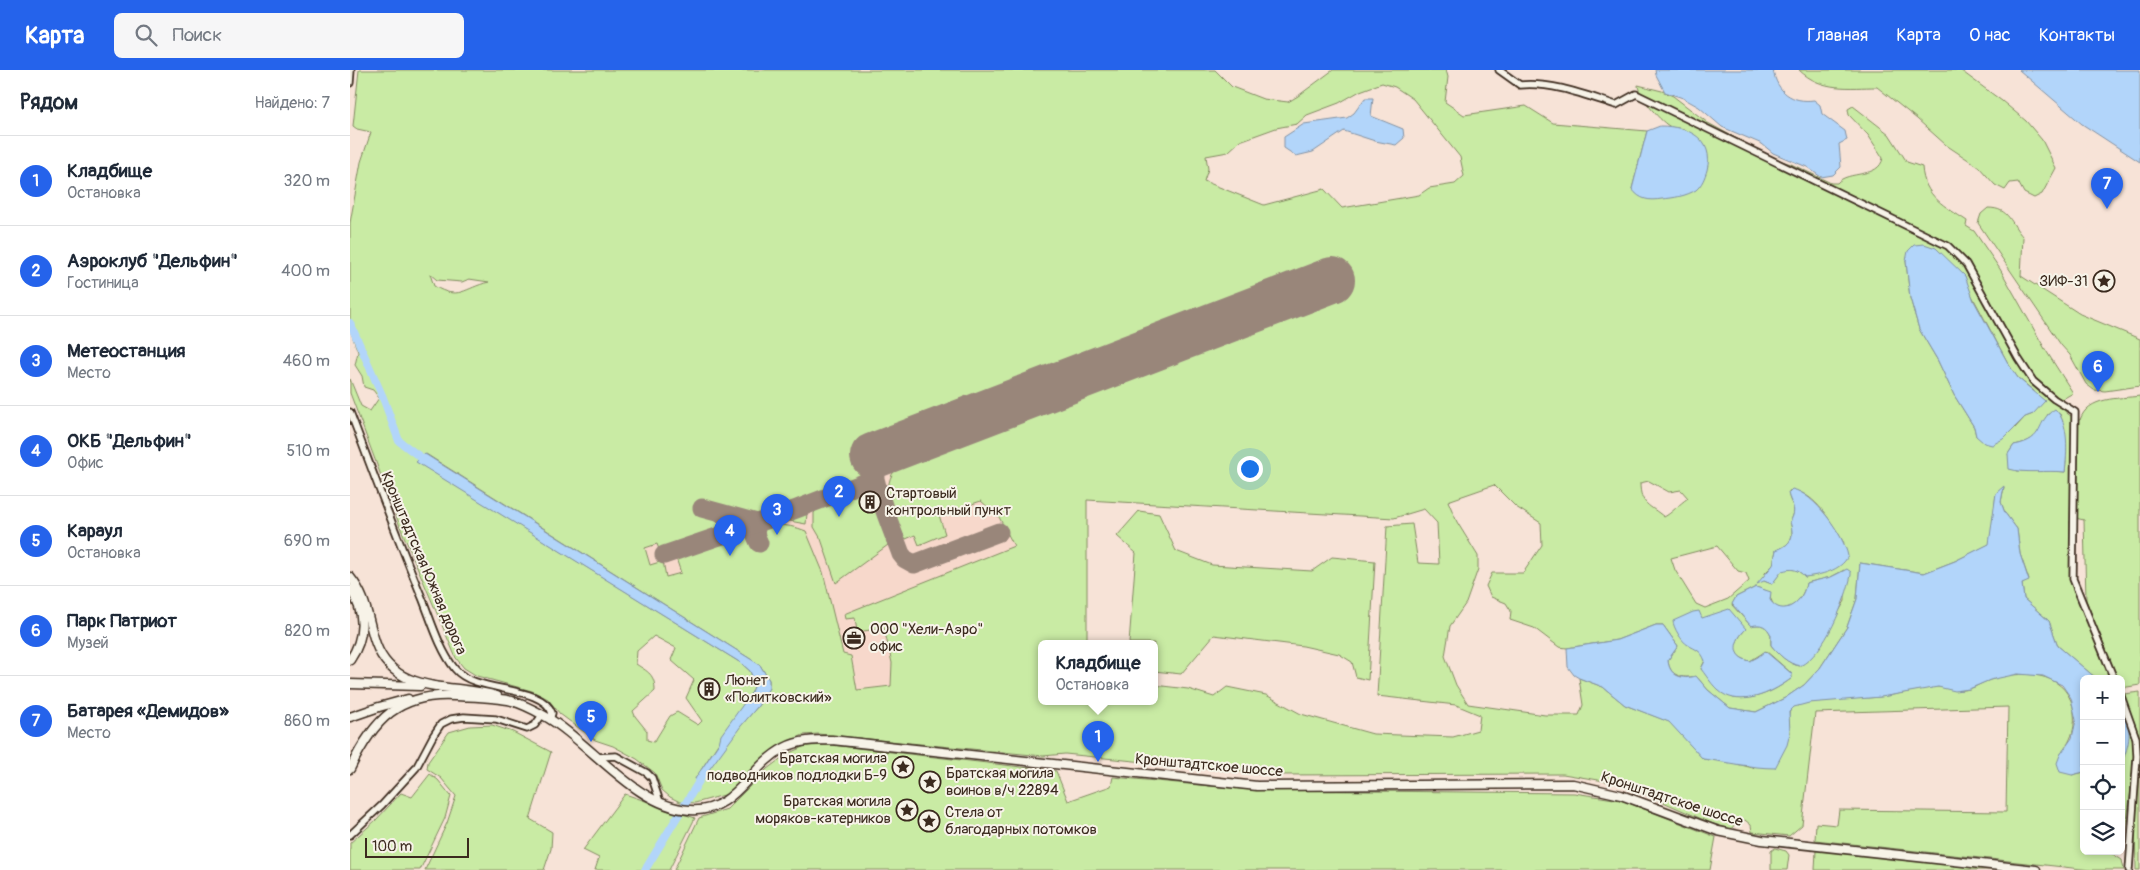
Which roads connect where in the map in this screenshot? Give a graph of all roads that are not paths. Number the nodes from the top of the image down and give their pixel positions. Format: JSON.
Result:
{"nodes":[{"id":1,"x":351,"y":70,"type":"edge"},
{"id":2,"x":1499,"y":70,"type":"edge"},
{"id":3,"x":350,"y":83,"type":"edge"},
{"id":4,"x":350,"y":412,"type":"edge"},
{"id":5,"x":350,"y":577,"type":"edge"},
{"id":6,"x":350,"y":589,"type":"edge"},
{"id":7,"x":350,"y":660,"type":"edge"},
{"id":8,"x":2112,"y":675,"type":"edge"},
{"id":9,"x":350,"y":684,"type":"edge"},
{"id":10,"x":434,"y":686,"type":"junction"},
{"id":11,"x":424,"y":696,"type":"junction"},
{"id":12,"x":512,"y":701,"type":"junction"},
{"id":13,"x":2125,"y":707,"type":"edge"},
{"id":14,"x":542,"y":715,"type":"junction"},
{"id":15,"x":350,"y":717,"type":"edge"},
{"id":16,"x":550,"y":720,"type":"junction"},
{"id":17,"x":598,"y":758,"type":"junction"},
{"id":18,"x":350,"y":769,"type":"edge"},
{"id":19,"x":660,"y":802,"type":"junction"},
{"id":20,"x":350,"y":835,"type":"edge"},
{"id":21,"x":2036,"y":870,"type":"edge"},
{"id":22,"x":2130,"y":870,"type":"edge"}],
"edges":[{"from":1,"to":3,"type":"street"},
{"from":2,"to":8,"type":"street"},
{"from":4,"to":16,"type":"street","name":"Кронштадтская Южная дорога"},
{"from":5,"to":10,"type":"street"},
{"from":6,"to":7,"type":"street"},
{"from":9,"to":10,"type":"street"},
{"from":10,"to":12,"type":"street"},
{"from":11,"to":12,"type":"street","name":"Кронштадтское шоссе"},
{"from":11,"to":15,"type":"street","name":"Кронштадтское шоссе"},
{"from":11,"to":18,"type":"street"},
{"from":12,"to":14,"type":"street","name":"Кронштадтское шоссе"},
{"from":13,"to":22,"type":"street"},
{"from":14,"to":16,"type":"street","name":"Кронштадтское шоссе"},
{"from":14,"to":20,"type":"street"},
{"from":16,"to":17,"type":"street","name":"Кронштадтское шоссе"},
{"from":17,"to":19,"type":"street","name":"Кронштадтское шоссе"},
{"from":17,"to":19,"type":"street"},
{"from":19,"to":21,"type":"street","name":"Кронштадтское шоссе"}]}
